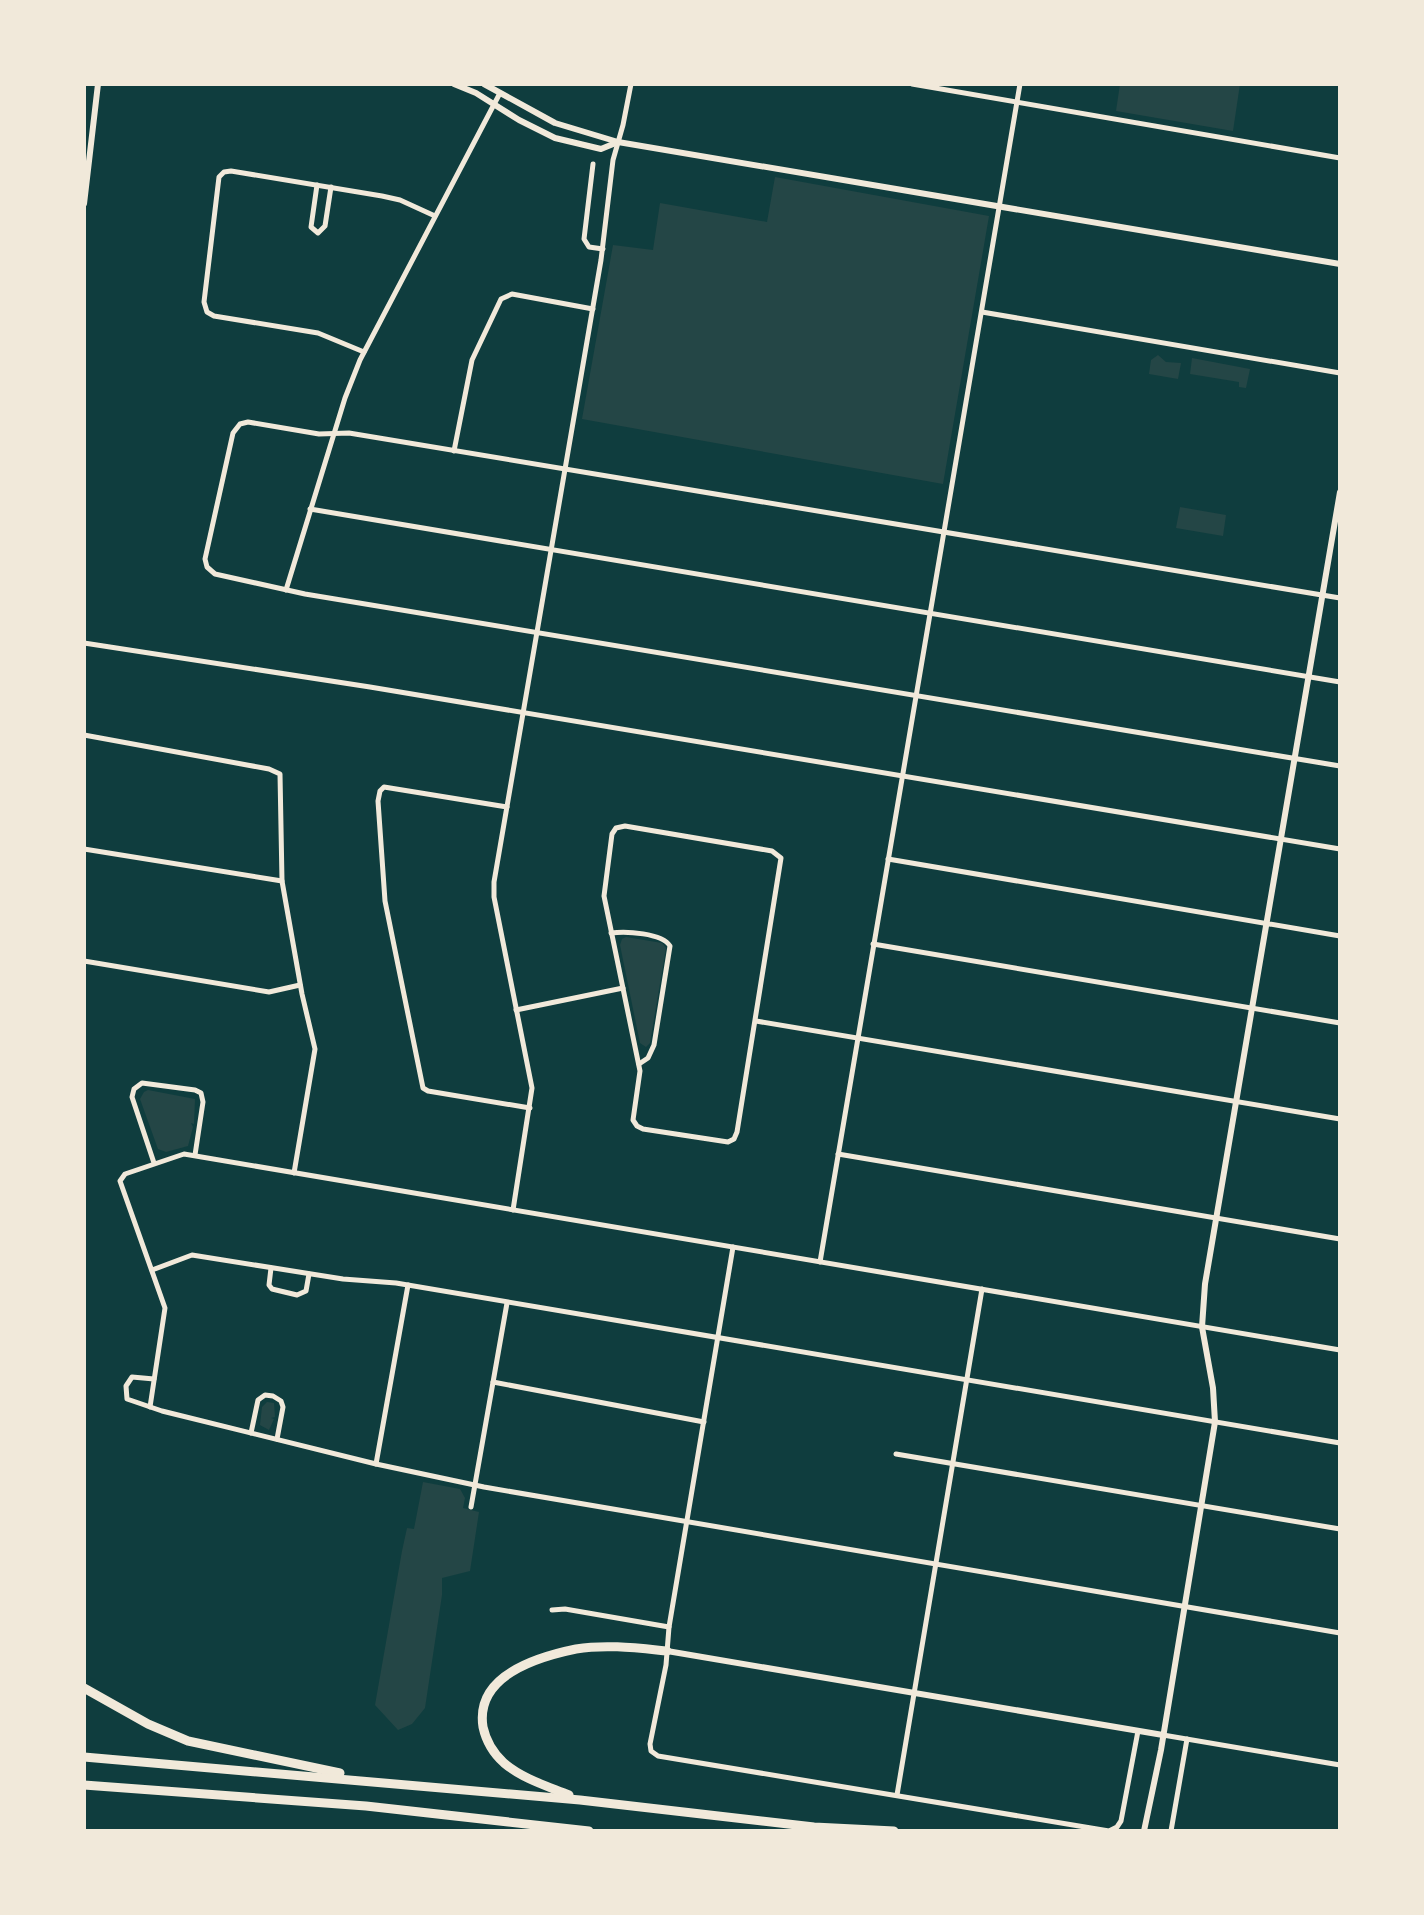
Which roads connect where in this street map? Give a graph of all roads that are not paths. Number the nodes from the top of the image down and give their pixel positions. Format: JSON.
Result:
{"nodes":[{"id":1,"x":98,"y":84,"type":"edge"},
{"id":2,"x":454,"y":84,"type":"edge"},
{"id":3,"x":484,"y":84,"type":"edge"},
{"id":4,"x":631,"y":84,"type":"edge"},
{"id":5,"x":912,"y":84,"type":"edge"},
{"id":6,"x":1020,"y":84,"type":"edge"},
{"id":7,"x":500,"y":93,"type":"junction"},
{"id":8,"x":1017,"y":102,"type":"junction"},
{"id":9,"x":494,"y":103,"type":"junction"},
{"id":10,"x":618,"y":142,"type":"junction"},
{"id":11,"x":1340,"y":158,"type":"edge"},
{"id":12,"x":593,"y":164,"type":"dead end"},
{"id":13,"x":317,"y":185,"type":"junction"},
{"id":14,"x":331,"y":187,"type":"junction"},
{"id":15,"x":84,"y":204,"type":"edge"},
{"id":16,"x":999,"y":207,"type":"junction"},
{"id":17,"x":435,"y":216,"type":"junction"},
{"id":18,"x":603,"y":249,"type":"junction"},
{"id":19,"x":1340,"y":264,"type":"edge"},
{"id":20,"x":593,"y":309,"type":"junction"},
{"id":21,"x":982,"y":312,"type":"junction"},
{"id":22,"x":364,"y":352,"type":"junction"},
{"id":23,"x":1340,"y":373,"type":"edge"},
{"id":24,"x":334,"y":433,"type":"junction"},
{"id":25,"x":454,"y":451,"type":"junction"},
{"id":26,"x":565,"y":469,"type":"junction"},
{"id":27,"x":1340,"y":492,"type":"edge"},
{"id":28,"x":310,"y":509,"type":"junction"},
{"id":29,"x":944,"y":533,"type":"junction"},
{"id":30,"x":550,"y":551,"type":"junction"},
{"id":31,"x":286,"y":590,"type":"junction"},
{"id":32,"x":1322,"y":595,"type":"junction"},
{"id":33,"x":1340,"y":598,"type":"edge"},
{"id":34,"x":930,"y":614,"type":"junction"},
{"id":35,"x":537,"y":633,"type":"junction"},
{"id":36,"x":84,"y":643,"type":"edge"},
{"id":37,"x":1308,"y":677,"type":"junction"},
{"id":38,"x":1340,"y":682,"type":"edge"},
{"id":39,"x":916,"y":695,"type":"junction"},
{"id":40,"x":523,"y":714,"type":"junction"},
{"id":41,"x":84,"y":735,"type":"edge"},
{"id":42,"x":1294,"y":758,"type":"junction"},
{"id":43,"x":1340,"y":766,"type":"edge"},
{"id":44,"x":902,"y":777,"type":"junction"},
{"id":45,"x":507,"y":807,"type":"junction"},
{"id":46,"x":1280,"y":839,"type":"junction"},
{"id":47,"x":84,"y":849,"type":"edge"},
{"id":48,"x":1340,"y":849,"type":"edge"},
{"id":49,"x":888,"y":859,"type":"junction"},
{"id":50,"x":282,"y":881,"type":"junction"},
{"id":51,"x":1266,"y":923,"type":"junction"},
{"id":52,"x":611,"y":933,"type":"junction"},
{"id":53,"x":1340,"y":936,"type":"edge"},
{"id":54,"x":873,"y":944,"type":"junction"},
{"id":55,"x":84,"y":961,"type":"edge"},
{"id":56,"x":300,"y":985,"type":"junction"},
{"id":57,"x":623,"y":988,"type":"junction"},
{"id":58,"x":1252,"y":1008,"type":"junction"},
{"id":59,"x":516,"y":1010,"type":"junction"},
{"id":60,"x":756,"y":1021,"type":"junction"},
{"id":61,"x":1340,"y":1023,"type":"edge"},
{"id":62,"x":858,"y":1037,"type":"junction"},
{"id":63,"x":639,"y":1064,"type":"junction"},
{"id":64,"x":1236,"y":1101,"type":"junction"},
{"id":65,"x":530,"y":1108,"type":"junction"},
{"id":66,"x":1340,"y":1119,"type":"edge"},
{"id":67,"x":838,"y":1154,"type":"junction"},
{"id":68,"x":194,"y":1155,"type":"junction"},
{"id":69,"x":154,"y":1163,"type":"junction"},
{"id":70,"x":294,"y":1173,"type":"junction"},
{"id":71,"x":513,"y":1210,"type":"junction"},
{"id":72,"x":1216,"y":1217,"type":"junction"},
{"id":73,"x":1340,"y":1239,"type":"edge"},
{"id":74,"x":733,"y":1247,"type":"junction"},
{"id":75,"x":820,"y":1262,"type":"junction"},
{"id":76,"x":271,"y":1268,"type":"junction"},
{"id":77,"x":152,"y":1270,"type":"junction"},
{"id":78,"x":309,"y":1274,"type":"junction"},
{"id":79,"x":408,"y":1285,"type":"junction"},
{"id":80,"x":982,"y":1289,"type":"junction"},
{"id":81,"x":507,"y":1303,"type":"junction"},
{"id":82,"x":1202,"y":1327,"type":"junction"},
{"id":83,"x":717,"y":1339,"type":"junction"},
{"id":84,"x":1340,"y":1350,"type":"edge"},
{"id":85,"x":154,"y":1379,"type":"junction"},
{"id":86,"x":966,"y":1381,"type":"junction"},
{"id":87,"x":493,"y":1382,"type":"junction"},
{"id":88,"x":150,"y":1407,"type":"junction"},
{"id":89,"x":704,"y":1422,"type":"junction"},
{"id":90,"x":1215,"y":1422,"type":"junction"},
{"id":91,"x":251,"y":1433,"type":"junction"},
{"id":92,"x":277,"y":1439,"type":"junction"},
{"id":93,"x":1340,"y":1443,"type":"edge"},
{"id":94,"x":896,"y":1454,"type":"dead end"},
{"id":95,"x":376,"y":1464,"type":"junction"},
{"id":96,"x":953,"y":1464,"type":"junction"},
{"id":97,"x":475,"y":1485,"type":"junction"},
{"id":98,"x":1201,"y":1506,"type":"junction"},
{"id":99,"x":471,"y":1507,"type":"dead end"},
{"id":100,"x":687,"y":1522,"type":"junction"},
{"id":101,"x":1340,"y":1529,"type":"edge"},
{"id":102,"x":935,"y":1565,"type":"junction"},
{"id":103,"x":1185,"y":1607,"type":"junction"},
{"id":104,"x":552,"y":1610,"type":"dead end"},
{"id":105,"x":669,"y":1627,"type":"junction"},
{"id":106,"x":1340,"y":1633,"type":"edge"},
{"id":107,"x":667,"y":1651,"type":"junction"},
{"id":108,"x":84,"y":1682,"type":"edge"},
{"id":109,"x":84,"y":1688,"type":"edge"},
{"id":110,"x":914,"y":1693,"type":"junction"},
{"id":111,"x":104,"y":1698,"type":"junction"},
{"id":112,"x":1138,"y":1731,"type":"junction"},
{"id":113,"x":1163,"y":1735,"type":"junction"},
{"id":114,"x":1187,"y":1739,"type":"junction"},
{"id":115,"x":84,"y":1757,"type":"edge"},
{"id":116,"x":1340,"y":1765,"type":"edge"},
{"id":117,"x":370,"y":1780,"type":"junction"},
{"id":118,"x":84,"y":1785,"type":"edge"},
{"id":119,"x":897,"y":1795,"type":"junction"},
{"id":120,"x":580,"y":1800,"type":"junction"},
{"id":121,"x":814,"y":1827,"type":"junction"},
{"id":122,"x":589,"y":1831,"type":"edge"},
{"id":123,"x":833,"y":1831,"type":"edge"},
{"id":124,"x":894,"y":1831,"type":"edge"},
{"id":125,"x":1144,"y":1831,"type":"edge"},
{"id":126,"x":1171,"y":1831,"type":"edge"}],
"edges":[{"from":1,"to":15,"type":"street"},
{"from":2,"to":9,"type":"street"},
{"from":3,"to":7,"type":"street"},
{"from":4,"to":10,"type":"street"},
{"from":5,"to":8,"type":"street"},
{"from":6,"to":8,"type":"street"},
{"from":7,"to":9,"type":"street"},
{"from":7,"to":10,"type":"street"},
{"from":8,"to":11,"type":"street"},
{"from":8,"to":16,"type":"street"},
{"from":9,"to":10,"type":"street"},
{"from":9,"to":17,"type":"street"},
{"from":10,"to":16,"type":"street"},
{"from":10,"to":18,"type":"street"},
{"from":12,"to":18,"type":"street"},
{"from":13,"to":14,"type":"street"},
{"from":13,"to":14,"type":"street"},
{"from":13,"to":22,"type":"street"},
{"from":14,"to":17,"type":"street"},
{"from":16,"to":19,"type":"street"},
{"from":16,"to":21,"type":"street"},
{"from":17,"to":22,"type":"street"},
{"from":18,"to":20,"type":"street"},
{"from":20,"to":25,"type":"street"},
{"from":20,"to":26,"type":"street"},
{"from":21,"to":23,"type":"street"},
{"from":21,"to":29,"type":"street"},
{"from":22,"to":24,"type":"street"},
{"from":24,"to":25,"type":"street"},
{"from":24,"to":28,"type":"street"},
{"from":24,"to":31,"type":"street"},
{"from":25,"to":26,"type":"street"},
{"from":26,"to":29,"type":"street"},
{"from":26,"to":30,"type":"street"},
{"from":27,"to":32,"type":"street"},
{"from":28,"to":30,"type":"street"},
{"from":28,"to":31,"type":"street"},
{"from":29,"to":32,"type":"street"},
{"from":29,"to":34,"type":"street"},
{"from":30,"to":34,"type":"street"},
{"from":30,"to":35,"type":"street"},
{"from":31,"to":35,"type":"street"},
{"from":32,"to":33,"type":"street"},
{"from":32,"to":37,"type":"street"},
{"from":34,"to":37,"type":"street"},
{"from":34,"to":39,"type":"street"},
{"from":35,"to":39,"type":"street"},
{"from":35,"to":40,"type":"street"},
{"from":36,"to":40,"type":"street"},
{"from":37,"to":38,"type":"street"},
{"from":37,"to":42,"type":"street"},
{"from":39,"to":42,"type":"street"},
{"from":39,"to":44,"type":"street"},
{"from":40,"to":44,"type":"street"},
{"from":40,"to":45,"type":"street"},
{"from":41,"to":50,"type":"street"},
{"from":42,"to":43,"type":"street"},
{"from":42,"to":46,"type":"street"},
{"from":44,"to":46,"type":"street"},
{"from":44,"to":49,"type":"street"},
{"from":45,"to":59,"type":"street"},
{"from":45,"to":65,"type":"street"},
{"from":46,"to":48,"type":"street"},
{"from":46,"to":51,"type":"street"},
{"from":47,"to":50,"type":"street"},
{"from":49,"to":51,"type":"street"},
{"from":49,"to":54,"type":"street"},
{"from":50,"to":56,"type":"street"},
{"from":51,"to":53,"type":"street"},
{"from":51,"to":58,"type":"street"},
{"from":52,"to":57,"type":"street"},
{"from":52,"to":60,"type":"street"},
{"from":52,"to":63,"type":"street"},
{"from":54,"to":58,"type":"street"},
{"from":54,"to":62,"type":"street"},
{"from":55,"to":56,"type":"street"},
{"from":56,"to":70,"type":"street"},
{"from":57,"to":59,"type":"street"},
{"from":57,"to":63,"type":"street"},
{"from":58,"to":61,"type":"street"},
{"from":58,"to":64,"type":"street"},
{"from":59,"to":65,"type":"street"},
{"from":60,"to":62,"type":"street"},
{"from":60,"to":63,"type":"street"},
{"from":62,"to":64,"type":"street"},
{"from":62,"to":67,"type":"street"},
{"from":64,"to":66,"type":"street"},
{"from":64,"to":72,"type":"street"},
{"from":65,"to":71,"type":"street"},
{"from":67,"to":72,"type":"street"},
{"from":67,"to":75,"type":"street"},
{"from":68,"to":69,"type":"street"},
{"from":68,"to":69,"type":"street"},
{"from":68,"to":70,"type":"street"},
{"from":69,"to":77,"type":"street"},
{"from":70,"to":71,"type":"street"},
{"from":71,"to":74,"type":"street"},
{"from":72,"to":73,"type":"street"},
{"from":72,"to":82,"type":"street"},
{"from":74,"to":75,"type":"street"},
{"from":74,"to":83,"type":"street"},
{"from":75,"to":80,"type":"street"},
{"from":76,"to":77,"type":"street"},
{"from":76,"to":78,"type":"street"},
{"from":76,"to":78,"type":"street"},
{"from":77,"to":85,"type":"street"},
{"from":78,"to":79,"type":"street"},
{"from":79,"to":81,"type":"street"},
{"from":79,"to":95,"type":"street"},
{"from":80,"to":82,"type":"street"},
{"from":80,"to":86,"type":"street"},
{"from":81,"to":83,"type":"street"},
{"from":81,"to":87,"type":"street"},
{"from":82,"to":84,"type":"street"},
{"from":82,"to":90,"type":"street"},
{"from":83,"to":86,"type":"street"},
{"from":83,"to":89,"type":"street"},
{"from":85,"to":88,"type":"street"},
{"from":85,"to":88,"type":"street"},
{"from":86,"to":90,"type":"street"},
{"from":86,"to":96,"type":"street"},
{"from":87,"to":89,"type":"street"},
{"from":87,"to":97,"type":"street"},
{"from":88,"to":91,"type":"street"},
{"from":89,"to":100,"type":"street"},
{"from":90,"to":93,"type":"street"},
{"from":90,"to":98,"type":"street"},
{"from":91,"to":92,"type":"street"},
{"from":91,"to":92,"type":"street"},
{"from":92,"to":95,"type":"street"},
{"from":94,"to":96,"type":"street"},
{"from":95,"to":97,"type":"street"},
{"from":96,"to":98,"type":"street"},
{"from":96,"to":102,"type":"street"},
{"from":97,"to":99,"type":"street"},
{"from":97,"to":100,"type":"street"},
{"from":98,"to":101,"type":"street"},
{"from":98,"to":103,"type":"street"},
{"from":100,"to":102,"type":"street"},
{"from":100,"to":105,"type":"street"},
{"from":102,"to":103,"type":"street"},
{"from":102,"to":110,"type":"street"},
{"from":103,"to":106,"type":"street"},
{"from":103,"to":113,"type":"street"},
{"from":104,"to":105,"type":"street"},
{"from":105,"to":107,"type":"street"},
{"from":107,"to":110,"type":"street"},
{"from":107,"to":119,"type":"street"},
{"from":107,"to":120,"type":"highway"},
{"from":108,"to":111,"type":"highway"},
{"from":109,"to":111,"type":"highway"},
{"from":110,"to":112,"type":"street"},
{"from":110,"to":119,"type":"street"},
{"from":111,"to":117,"type":"highway"},
{"from":112,"to":113,"type":"street"},
{"from":112,"to":119,"type":"street"},
{"from":113,"to":114,"type":"street"},
{"from":113,"to":125,"type":"street"},
{"from":114,"to":116,"type":"street"},
{"from":114,"to":126,"type":"street"},
{"from":115,"to":117,"type":"highway"},
{"from":117,"to":120,"type":"highway"},
{"from":118,"to":122,"type":"highway"},
{"from":120,"to":121,"type":"highway"},
{"from":121,"to":123,"type":"highway"},
{"from":121,"to":124,"type":"highway"}]}
